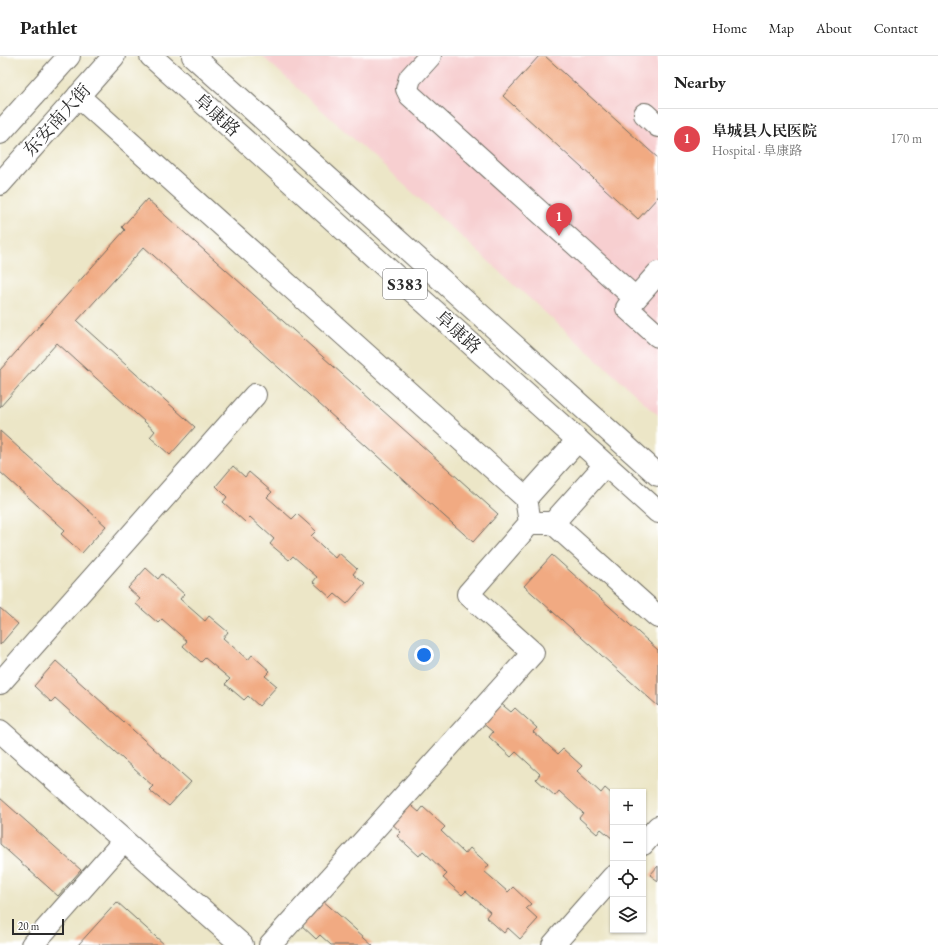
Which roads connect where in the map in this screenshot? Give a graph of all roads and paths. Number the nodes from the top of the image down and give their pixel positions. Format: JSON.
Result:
{"nodes":[{"id":1,"x":69,"y":56,"type":"edge"},
{"id":2,"x":114,"y":56,"type":"edge"},
{"id":3,"x":151,"y":56,"type":"edge"},
{"id":4,"x":193,"y":56,"type":"edge"},
{"id":5,"x":430,"y":56,"type":"edge"},
{"id":6,"x":78,"y":96,"type":"junction"},
{"id":7,"x":0,"y":133,"type":"edge"},
{"id":8,"x":0,"y":184,"type":"edge"},
{"id":9,"x":658,"y":273,"type":"edge"},
{"id":10,"x":635,"y":298,"type":"junction"},
{"id":11,"x":658,"y":336,"type":"edge"},
{"id":12,"x":255,"y":395,"type":"dead end"},
{"id":13,"x":578,"y":440,"type":"junction"},
{"id":14,"x":605,"y":465,"type":"junction"},
{"id":15,"x":658,"y":474,"type":"edge"},
{"id":16,"x":526,"y":498,"type":"junction"},
{"id":17,"x":658,"y":512,"type":"edge"},
{"id":18,"x":530,"y":523,"type":"junction"},
{"id":19,"x":553,"y":523,"type":"junction"},
{"id":20,"x":658,"y":617,"type":"edge"},
{"id":21,"x":0,"y":683,"type":"edge"},
{"id":22,"x":0,"y":730,"type":"edge"},
{"id":23,"x":658,"y":827,"type":"edge"},
{"id":24,"x":124,"y":841,"type":"junction"},
{"id":25,"x":646,"y":841,"type":"edge"},
{"id":26,"x":610,"y":880,"type":"edge"},
{"id":27,"x":32,"y":945,"type":"edge"},
{"id":28,"x":242,"y":945,"type":"edge"},
{"id":29,"x":270,"y":945,"type":"edge"},
{"id":30,"x":553,"y":945,"type":"edge"}],
"edges":[{"from":1,"to":7,"type":"main road","name":"东安南大街"},
{"from":2,"to":6,"type":"main road","name":"东安南大街"},
{"from":3,"to":13,"type":"main road","name":"阜康路","number":"S383"},
{"from":4,"to":15,"type":"main road","name":"阜康路","number":"S383"},
{"from":5,"to":10,"type":"main road"},
{"from":6,"to":8,"type":"main road","name":"东安南大街"},
{"from":6,"to":16,"type":"main road"},
{"from":9,"to":10,"type":"main road"},
{"from":10,"to":11,"type":"main road"},
{"from":12,"to":21,"type":"main road"},
{"from":13,"to":14,"type":"main road","name":"阜康路","number":"S383"},
{"from":13,"to":16,"type":"main road"},
{"from":14,"to":17,"type":"main road","name":"阜康路","number":"S383"},
{"from":14,"to":19,"type":"main road"},
{"from":16,"to":18,"type":"main road"},
{"from":18,"to":19,"type":"main road"},
{"from":18,"to":29,"type":"main road"},
{"from":19,"to":20,"type":"main road"},
{"from":22,"to":24,"type":"main road"},
{"from":23,"to":25,"type":"main road"},
{"from":24,"to":27,"type":"main road"},
{"from":24,"to":28,"type":"main road"},
{"from":26,"to":30,"type":"main road"}]}
